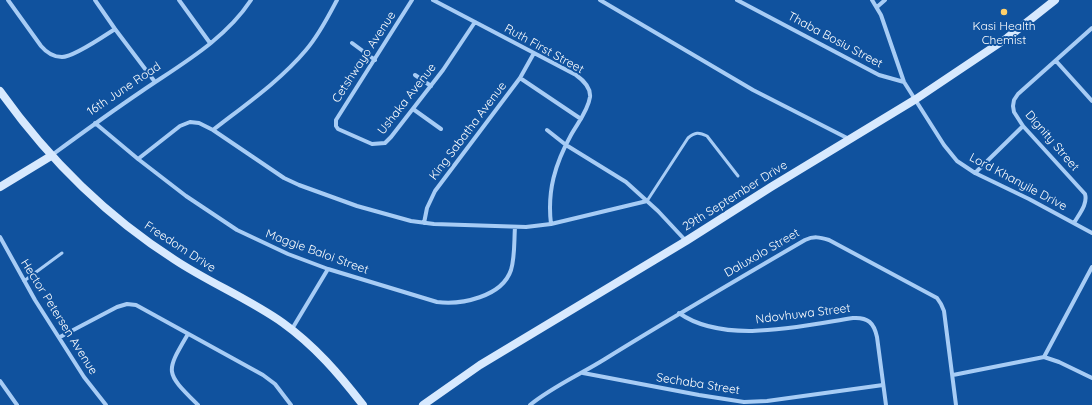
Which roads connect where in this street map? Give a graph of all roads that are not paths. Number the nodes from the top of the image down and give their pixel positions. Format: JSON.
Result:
{"nodes":[{"id":1,"x":8,"y":0,"type":"edge"},
{"id":2,"x":95,"y":0,"type":"edge"},
{"id":3,"x":179,"y":0,"type":"edge"},
{"id":4,"x":251,"y":0,"type":"edge"},
{"id":5,"x":337,"y":0,"type":"edge"},
{"id":6,"x":412,"y":0,"type":"edge"},
{"id":7,"x":433,"y":0,"type":"edge"},
{"id":8,"x":600,"y":0,"type":"edge"},
{"id":9,"x":737,"y":0,"type":"edge"},
{"id":10,"x":872,"y":0,"type":"edge"},
{"id":11,"x":885,"y":0,"type":"edge"},
{"id":12,"x":1055,"y":0,"type":"edge"},
{"id":13,"x":877,"y":7,"type":"junction"},
{"id":14,"x":474,"y":22,"type":"junction"},
{"id":15,"x":1092,"y":28,"type":"edge"},
{"id":16,"x":115,"y":29,"type":"junction"},
{"id":17,"x":352,"y":42,"type":"dead end"},
{"id":18,"x":210,"y":43,"type":"junction"},
{"id":19,"x":534,"y":53,"type":"junction"},
{"id":20,"x":374,"y":60,"type":"junction"},
{"id":21,"x":1056,"y":61,"type":"junction"},
{"id":22,"x":415,"y":76,"type":"dead end"},
{"id":23,"x":520,"y":78,"type":"junction"},
{"id":24,"x":155,"y":82,"type":"junction"},
{"id":25,"x":904,"y":82,"type":"junction"},
{"id":26,"x":431,"y":86,"type":"junction"},
{"id":27,"x":0,"y":90,"type":"edge"},
{"id":28,"x":916,"y":99,"type":"junction"},
{"id":29,"x":1092,"y":102,"type":"edge"},
{"id":30,"x":413,"y":109,"type":"junction"},
{"id":31,"x":581,"y":119,"type":"junction"},
{"id":32,"x":95,"y":123,"type":"junction"},
{"id":33,"x":336,"y":126,"type":"joint"},
{"id":34,"x":1023,"y":126,"type":"junction"},
{"id":35,"x":213,"y":130,"type":"junction"},
{"id":36,"x":441,"y":130,"type":"dead end"},
{"id":37,"x":547,"y":130,"type":"dead end"},
{"id":38,"x":850,"y":140,"type":"junction"},
{"id":39,"x":566,"y":145,"type":"junction"},
{"id":40,"x":51,"y":156,"type":"junction"},
{"id":41,"x":138,"y":159,"type":"junction"},
{"id":42,"x":975,"y":173,"type":"junction"},
{"id":43,"x":738,"y":176,"type":"dead end"},
{"id":44,"x":0,"y":187,"type":"edge"},
{"id":45,"x":647,"y":201,"type":"junction"},
{"id":46,"x":424,"y":223,"type":"junction"},
{"id":47,"x":1074,"y":223,"type":"junction"},
{"id":48,"x":552,"y":224,"type":"junction"},
{"id":49,"x":515,"y":227,"type":"junction"},
{"id":50,"x":1092,"y":233,"type":"edge"},
{"id":51,"x":0,"y":238,"type":"edge"},
{"id":52,"x":686,"y":241,"type":"junction"},
{"id":53,"x":62,"y":253,"type":"dead end"},
{"id":54,"x":1092,"y":266,"type":"edge"},
{"id":55,"x":328,"y":269,"type":"junction"},
{"id":56,"x":24,"y":281,"type":"junction"},
{"id":57,"x":679,"y":313,"type":"junction"},
{"id":58,"x":292,"y":330,"type":"junction"},
{"id":59,"x":188,"y":334,"type":"junction"},
{"id":60,"x":60,"y":337,"type":"junction"},
{"id":61,"x":1044,"y":357,"type":"junction"},
{"id":62,"x":583,"y":373,"type":"junction"},
{"id":63,"x":953,"y":375,"type":"junction"},
{"id":64,"x":1092,"y":378,"type":"edge"},
{"id":65,"x":0,"y":381,"type":"edge"},
{"id":66,"x":883,"y":384,"type":"junction"},
{"id":67,"x":17,"y":405,"type":"edge"},
{"id":68,"x":106,"y":405,"type":"edge"},
{"id":69,"x":198,"y":405,"type":"edge"},
{"id":70,"x":291,"y":405,"type":"edge"},
{"id":71,"x":363,"y":405,"type":"edge"},
{"id":72,"x":423,"y":405,"type":"edge"},
{"id":73,"x":530,"y":405,"type":"edge"},
{"id":74,"x":886,"y":405,"type":"edge"},
{"id":75,"x":956,"y":405,"type":"edge"}],
"edges":[{"from":1,"to":16,"type":"street"},
{"from":2,"to":16,"type":"street"},
{"from":3,"to":18,"type":"street"},
{"from":4,"to":18,"type":"street","name":"16th June Road"},
{"from":5,"to":35,"type":"street"},
{"from":6,"to":20,"type":"street","name":"Cetshwayo Avenue"},
{"from":7,"to":14,"type":"street","name":"Ruth First Street"},
{"from":8,"to":38,"type":"street"},
{"from":9,"to":25,"type":"street","name":"Thaba Bosiu Street"},
{"from":10,"to":13,"type":"street","name":"Lord Khanyile Drive"},
{"from":11,"to":13,"type":"street"},
{"from":12,"to":28,"type":"street","name":"29th September Drive"},
{"from":13,"to":25,"type":"street","name":"Lord Khanyile Drive"},
{"from":14,"to":19,"type":"street","name":"Ruth First Street"},
{"from":14,"to":26,"type":"street","name":"Ushaka Avenue"},
{"from":15,"to":21,"type":"street","name":"Dignity Street"},
{"from":16,"to":24,"type":"street"},
{"from":17,"to":20,"type":"street"},
{"from":18,"to":24,"type":"street","name":"16th June Road"},
{"from":19,"to":23,"type":"street","name":"King Sabatha Avenue"},
{"from":19,"to":31,"type":"street","name":"Ruth First Street"},
{"from":20,"to":33,"type":"street","name":"Cetshwayo Avenue"},
{"from":21,"to":29,"type":"street"},
{"from":21,"to":34,"type":"street","name":"Dignity Street"},
{"from":22,"to":26,"type":"street"},
{"from":23,"to":31,"type":"street"},
{"from":23,"to":46,"type":"street","name":"King Sabatha Avenue"},
{"from":24,"to":32,"type":"street","name":"16th June Road"},
{"from":25,"to":28,"type":"street","name":"Lord Khanyile Drive"},
{"from":26,"to":30,"type":"street","name":"Ushaka Avenue"},
{"from":27,"to":40,"type":"street","name":"Freedom Drive"},
{"from":28,"to":38,"type":"street","name":"29th September Drive"},
{"from":28,"to":42,"type":"street","name":"Lord Khanyile Drive"},
{"from":30,"to":33,"type":"street","name":"Ushaka Avenue"},
{"from":30,"to":36,"type":"street"},
{"from":31,"to":39,"type":"street","name":"Ruth First Street"},
{"from":32,"to":40,"type":"street","name":"16th June Road"},
{"from":32,"to":41,"type":"street","name":"Maggie Baloi Street"},
{"from":34,"to":42,"type":"street"},
{"from":34,"to":47,"type":"street","name":"Dignity Street"},
{"from":35,"to":41,"type":"street"},
{"from":35,"to":46,"type":"street"},
{"from":37,"to":39,"type":"street"},
{"from":38,"to":52,"type":"street","name":"29th September Drive"},
{"from":39,"to":45,"type":"street"},
{"from":39,"to":48,"type":"street","name":"Ruth First Street"},
{"from":40,"to":44,"type":"street","name":"16th June Road"},
{"from":40,"to":58,"type":"street","name":"Freedom Drive"},
{"from":41,"to":55,"type":"street","name":"Maggie Baloi Street"},
{"from":42,"to":47,"type":"street","name":"Lord Khanyile Drive"},
{"from":43,"to":45,"type":"lane"},
{"from":45,"to":48,"type":"street"},
{"from":45,"to":52,"type":"street"},
{"from":46,"to":49,"type":"street"},
{"from":47,"to":50,"type":"street","name":"Lord Khanyile Drive"},
{"from":48,"to":49,"type":"street"},
{"from":49,"to":55,"type":"street","name":"Maggie Baloi Street"},
{"from":51,"to":56,"type":"street","name":"Hector Petersen Avenue"},
{"from":52,"to":72,"type":"street","name":"29th September Drive"},
{"from":53,"to":56,"type":"lane"},
{"from":54,"to":61,"type":"street"},
{"from":55,"to":58,"type":"street"},
{"from":56,"to":60,"type":"street","name":"Hector Petersen Avenue"},
{"from":57,"to":62,"type":"street","name":"Daluxolo Street"},
{"from":57,"to":63,"type":"street","name":"Daluxolo Street"},
{"from":57,"to":66,"type":"street","name":"Ndovhuwa Street"},
{"from":58,"to":71,"type":"street","name":"Freedom Drive"},
{"from":59,"to":60,"type":"street"},
{"from":59,"to":69,"type":"street"},
{"from":59,"to":70,"type":"street"},
{"from":60,"to":68,"type":"street","name":"Hector Petersen Avenue"},
{"from":61,"to":63,"type":"street"},
{"from":61,"to":64,"type":"street"},
{"from":62,"to":66,"type":"street","name":"Sechaba Street"},
{"from":62,"to":73,"type":"street","name":"Daluxolo Street"},
{"from":63,"to":75,"type":"street","name":"Daluxolo Street"},
{"from":65,"to":67,"type":"street"},
{"from":66,"to":74,"type":"street","name":"Ndovhuwa Street"}]}
